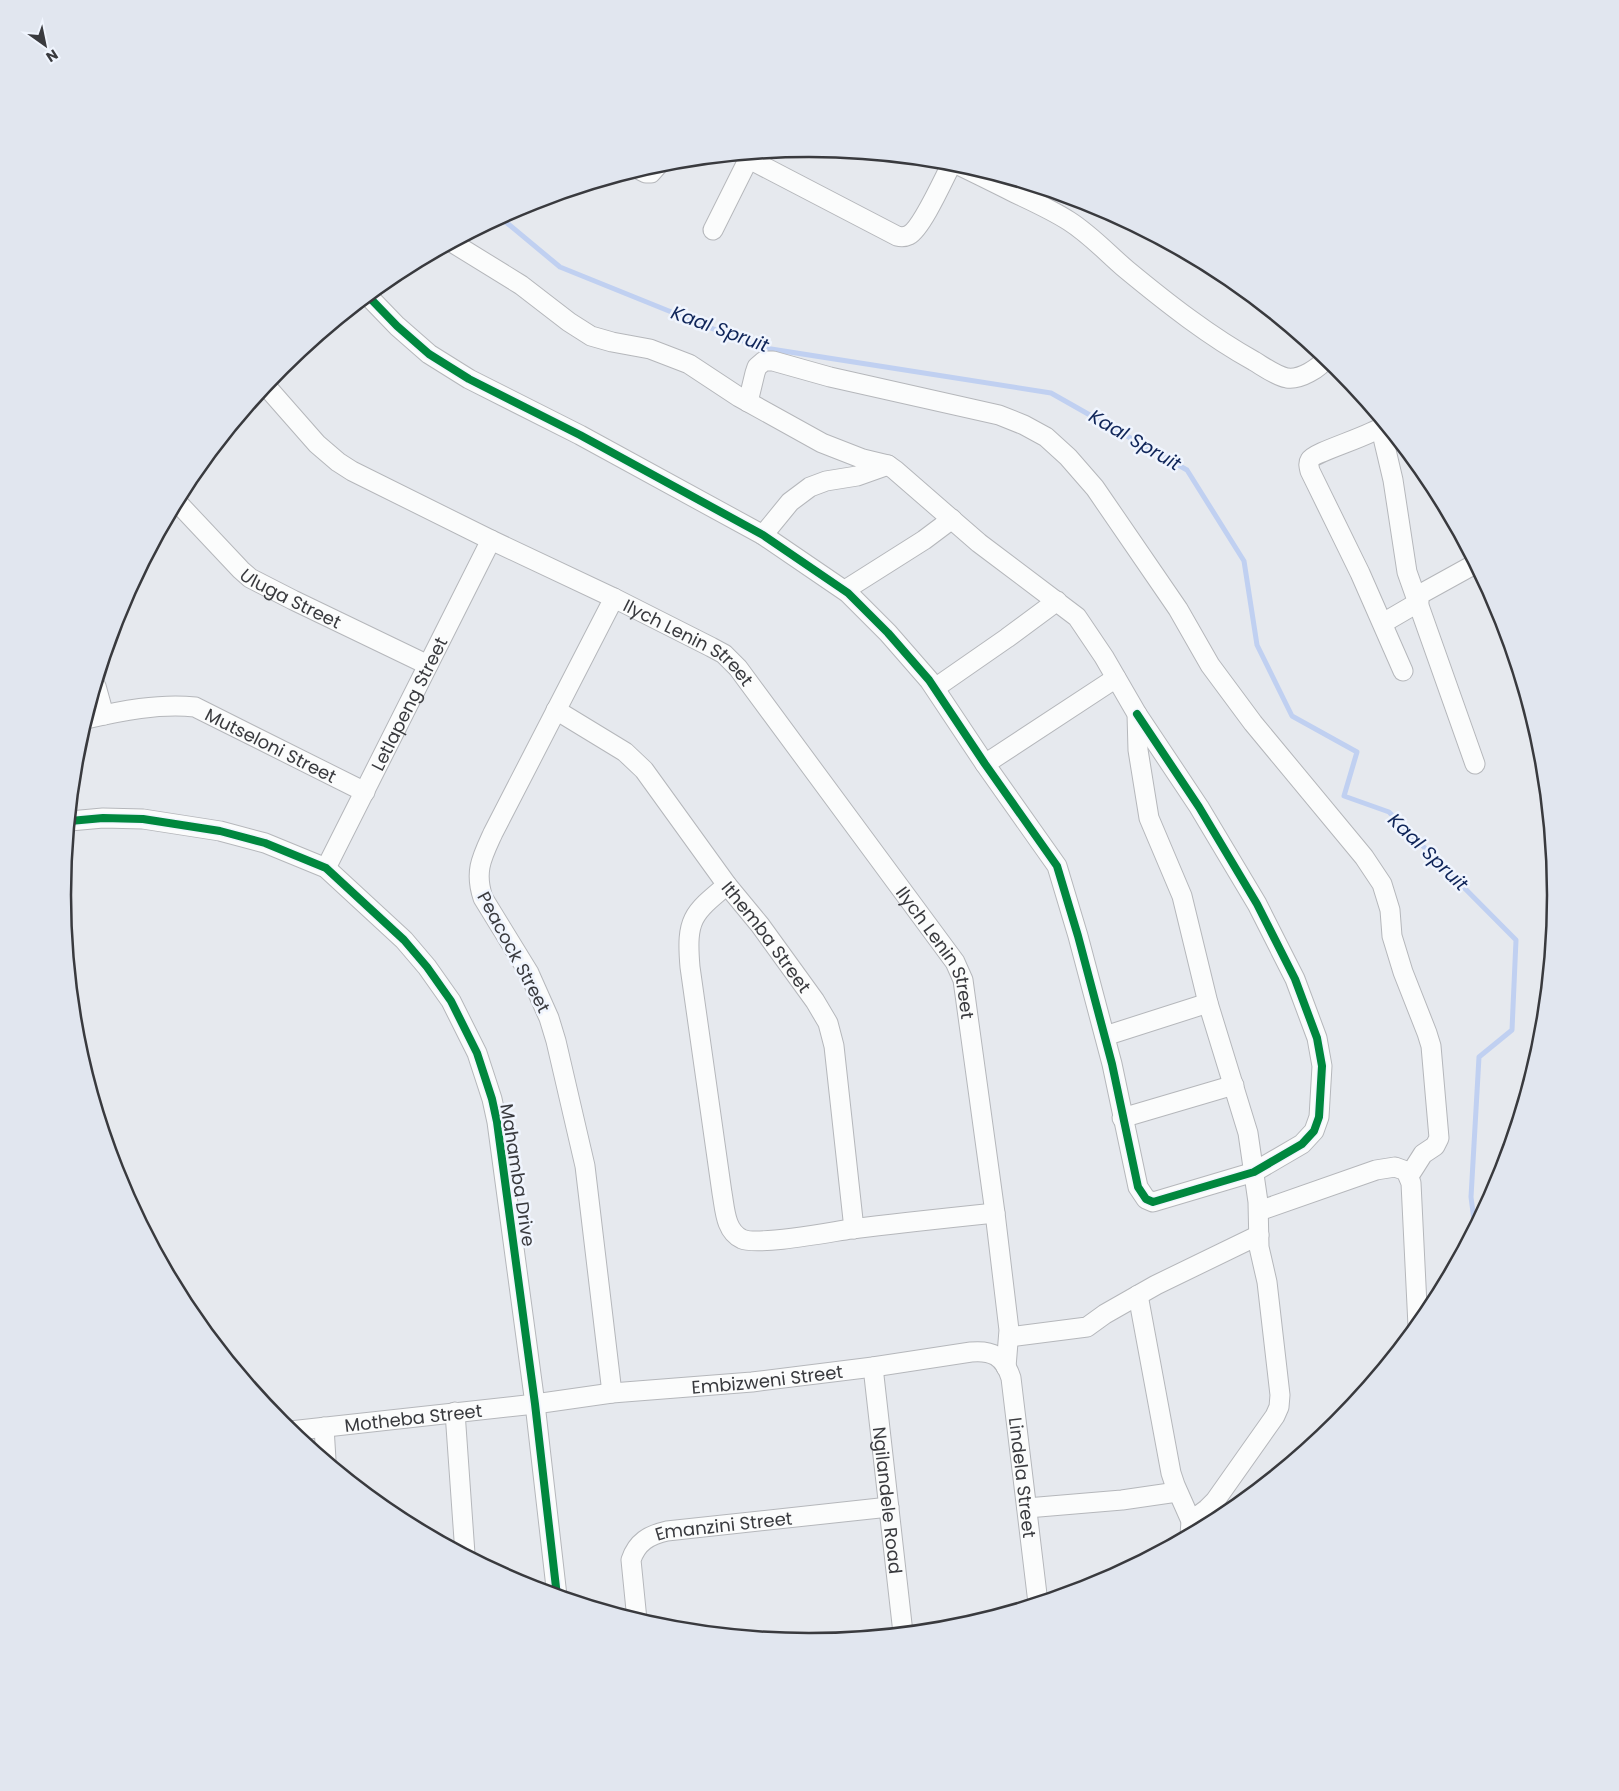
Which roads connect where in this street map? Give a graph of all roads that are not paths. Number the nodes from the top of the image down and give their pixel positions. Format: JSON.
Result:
{"nodes":[{"id":1,"x":748,"y":160,"type":"edge"},
{"id":2,"x":755,"y":160,"type":"edge"},
{"id":3,"x":949,"y":170,"type":"edge"},
{"id":4,"x":1013,"y":186,"type":"edge"},
{"id":5,"x":713,"y":230,"type":"dead end"},
{"id":6,"x":458,"y":246,"type":"edge"},
{"id":7,"x":373,"y":301,"type":"edge"},
{"id":8,"x":1322,"y":364,"type":"edge"},
{"id":9,"x":270,"y":391,"type":"edge"},
{"id":10,"x":748,"y":402,"type":"junction"},
{"id":11,"x":1381,"y":428,"type":"edge"},
{"id":12,"x":1384,"y":432,"type":"edge"},
{"id":13,"x":888,"y":465,"type":"junction"},
{"id":14,"x":182,"y":507,"type":"edge"},
{"id":15,"x":952,"y":519,"type":"junction"},
{"id":16,"x":763,"y":535,"type":"junction"},
{"id":17,"x":491,"y":540,"type":"junction"},
{"id":18,"x":1471,"y":567,"type":"edge"},
{"id":19,"x":845,"y":590,"type":"junction"},
{"id":20,"x":614,"y":598,"type":"junction"},
{"id":21,"x":1418,"y":599,"type":"junction"},
{"id":22,"x":1056,"y":601,"type":"junction"},
{"id":23,"x":1383,"y":623,"type":"junction"},
{"id":24,"x":428,"y":665,"type":"junction"},
{"id":25,"x":1403,"y":671,"type":"dead end"},
{"id":26,"x":1116,"y":678,"type":"junction"},
{"id":27,"x":935,"y":688,"type":"junction"},
{"id":28,"x":556,"y":710,"type":"junction"},
{"id":29,"x":1137,"y":714,"type":"junction"},
{"id":30,"x":95,"y":717,"type":"edge"},
{"id":31,"x":985,"y":764,"type":"junction"},
{"id":32,"x":1475,"y":764,"type":"dead end"},
{"id":33,"x":365,"y":792,"type":"junction"},
{"id":34,"x":76,"y":820,"type":"edge"},
{"id":35,"x":326,"y":868,"type":"junction"},
{"id":36,"x":727,"y":885,"type":"junction"},
{"id":37,"x":1208,"y":1003,"type":"junction"},
{"id":38,"x":1105,"y":1036,"type":"junction"},
{"id":39,"x":1234,"y":1085,"type":"junction"},
{"id":40,"x":1122,"y":1118,"type":"junction"},
{"id":41,"x":1254,"y":1172,"type":"junction"},
{"id":42,"x":1409,"y":1176,"type":"junction"},
{"id":43,"x":1259,"y":1211,"type":"junction"},
{"id":44,"x":995,"y":1213,"type":"junction"},
{"id":45,"x":854,"y":1229,"type":"junction"},
{"id":46,"x":1259,"y":1235,"type":"junction"},
{"id":47,"x":1138,"y":1295,"type":"junction"},
{"id":48,"x":1417,"y":1314,"type":"edge"},
{"id":49,"x":1009,"y":1337,"type":"junction"},
{"id":50,"x":1002,"y":1362,"type":"junction"},
{"id":51,"x":873,"y":1367,"type":"junction"},
{"id":52,"x":612,"y":1393,"type":"junction"},
{"id":53,"x":535,"y":1404,"type":"junction"},
{"id":54,"x":455,"y":1412,"type":"junction"},
{"id":55,"x":324,"y":1427,"type":"junction"},
{"id":56,"x":300,"y":1430,"type":"edge"},
{"id":57,"x":326,"y":1453,"type":"edge"},
{"id":58,"x":1178,"y":1492,"type":"junction"},
{"id":59,"x":889,"y":1507,"type":"junction"},
{"id":60,"x":1027,"y":1508,"type":"junction"},
{"id":61,"x":1192,"y":1527,"type":"edge"},
{"id":62,"x":1191,"y":1528,"type":"edge"},
{"id":63,"x":465,"y":1548,"type":"edge"},
{"id":64,"x":556,"y":1589,"type":"edge"},
{"id":65,"x":1037,"y":1598,"type":"edge"},
{"id":66,"x":636,"y":1613,"type":"edge"},
{"id":67,"x":902,"y":1627,"type":"edge"}],
"edges":[{"from":1,"to":5,"type":"street"},
{"from":2,"to":3,"type":"street"},
{"from":4,"to":8,"type":"street"},
{"from":6,"to":10,"type":"street"},
{"from":7,"to":16,"type":"street"},
{"from":9,"to":17,"type":"street","name":"Ilych Lenin Street"},
{"from":10,"to":13,"type":"street"},
{"from":10,"to":42,"type":"street"},
{"from":11,"to":23,"type":"street"},
{"from":12,"to":21,"type":"street"},
{"from":13,"to":15,"type":"street"},
{"from":13,"to":16,"type":"street"},
{"from":14,"to":24,"type":"street","name":"Uluga Street"},
{"from":15,"to":19,"type":"street"},
{"from":15,"to":22,"type":"street"},
{"from":16,"to":19,"type":"street"},
{"from":17,"to":20,"type":"street","name":"Ilych Lenin Street"},
{"from":17,"to":24,"type":"street","name":"Letlapeng Street"},
{"from":18,"to":21,"type":"street"},
{"from":19,"to":27,"type":"street"},
{"from":20,"to":28,"type":"street","name":"Peacock Street"},
{"from":20,"to":44,"type":"street","name":"Ilych Lenin Street"},
{"from":21,"to":23,"type":"street"},
{"from":21,"to":32,"type":"street"},
{"from":22,"to":26,"type":"street"},
{"from":22,"to":27,"type":"street"},
{"from":23,"to":25,"type":"street"},
{"from":24,"to":33,"type":"street","name":"Letlapeng Street"},
{"from":26,"to":29,"type":"street"},
{"from":26,"to":31,"type":"street"},
{"from":27,"to":31,"type":"street"},
{"from":28,"to":36,"type":"street","name":"Ithemba Street"},
{"from":28,"to":52,"type":"street","name":"Peacock Street"},
{"from":29,"to":37,"type":"street"},
{"from":29,"to":41,"type":"street"},
{"from":30,"to":33,"type":"street","name":"Mutseloni Street"},
{"from":31,"to":38,"type":"street"},
{"from":33,"to":35,"type":"street","name":"Letlapeng Street"},
{"from":34,"to":35,"type":"street","name":"Mahamba Drive"},
{"from":35,"to":53,"type":"street","name":"Mahamba Drive"},
{"from":36,"to":45,"type":"street","name":"Ithemba Street"},
{"from":36,"to":45,"type":"street"},
{"from":37,"to":38,"type":"street"},
{"from":37,"to":39,"type":"street"},
{"from":38,"to":40,"type":"street"},
{"from":39,"to":40,"type":"street"},
{"from":39,"to":41,"type":"street"},
{"from":40,"to":41,"type":"street"},
{"from":41,"to":43,"type":"street"},
{"from":42,"to":43,"type":"street"},
{"from":42,"to":48,"type":"street"},
{"from":43,"to":46,"type":"street"},
{"from":44,"to":45,"type":"street"},
{"from":44,"to":49,"type":"street","name":"Ilych Lenin Street"},
{"from":46,"to":47,"type":"street"},
{"from":46,"to":61,"type":"street"},
{"from":47,"to":49,"type":"street"},
{"from":47,"to":58,"type":"street"},
{"from":49,"to":50,"type":"street","name":"Ilych Lenin Street"},
{"from":50,"to":51,"type":"street","name":"Embizweni Street"},
{"from":50,"to":60,"type":"street","name":"Lindela Street"},
{"from":51,"to":52,"type":"street","name":"Embizweni Street"},
{"from":51,"to":59,"type":"street","name":"Ngilandele Road"},
{"from":52,"to":53,"type":"street","name":"Embizweni Street"},
{"from":53,"to":54,"type":"street","name":"Motheba Street"},
{"from":53,"to":64,"type":"street","name":"Mahamba Drive"},
{"from":54,"to":55,"type":"street","name":"Motheba Street"},
{"from":54,"to":63,"type":"street"},
{"from":55,"to":56,"type":"street","name":"Motheba Street"},
{"from":55,"to":57,"type":"street"},
{"from":58,"to":60,"type":"street"},
{"from":58,"to":62,"type":"street"},
{"from":59,"to":66,"type":"street","name":"Emanzini Street"},
{"from":59,"to":67,"type":"street","name":"Ngilandele Road"},
{"from":60,"to":65,"type":"street","name":"Lindela Street"}]}
